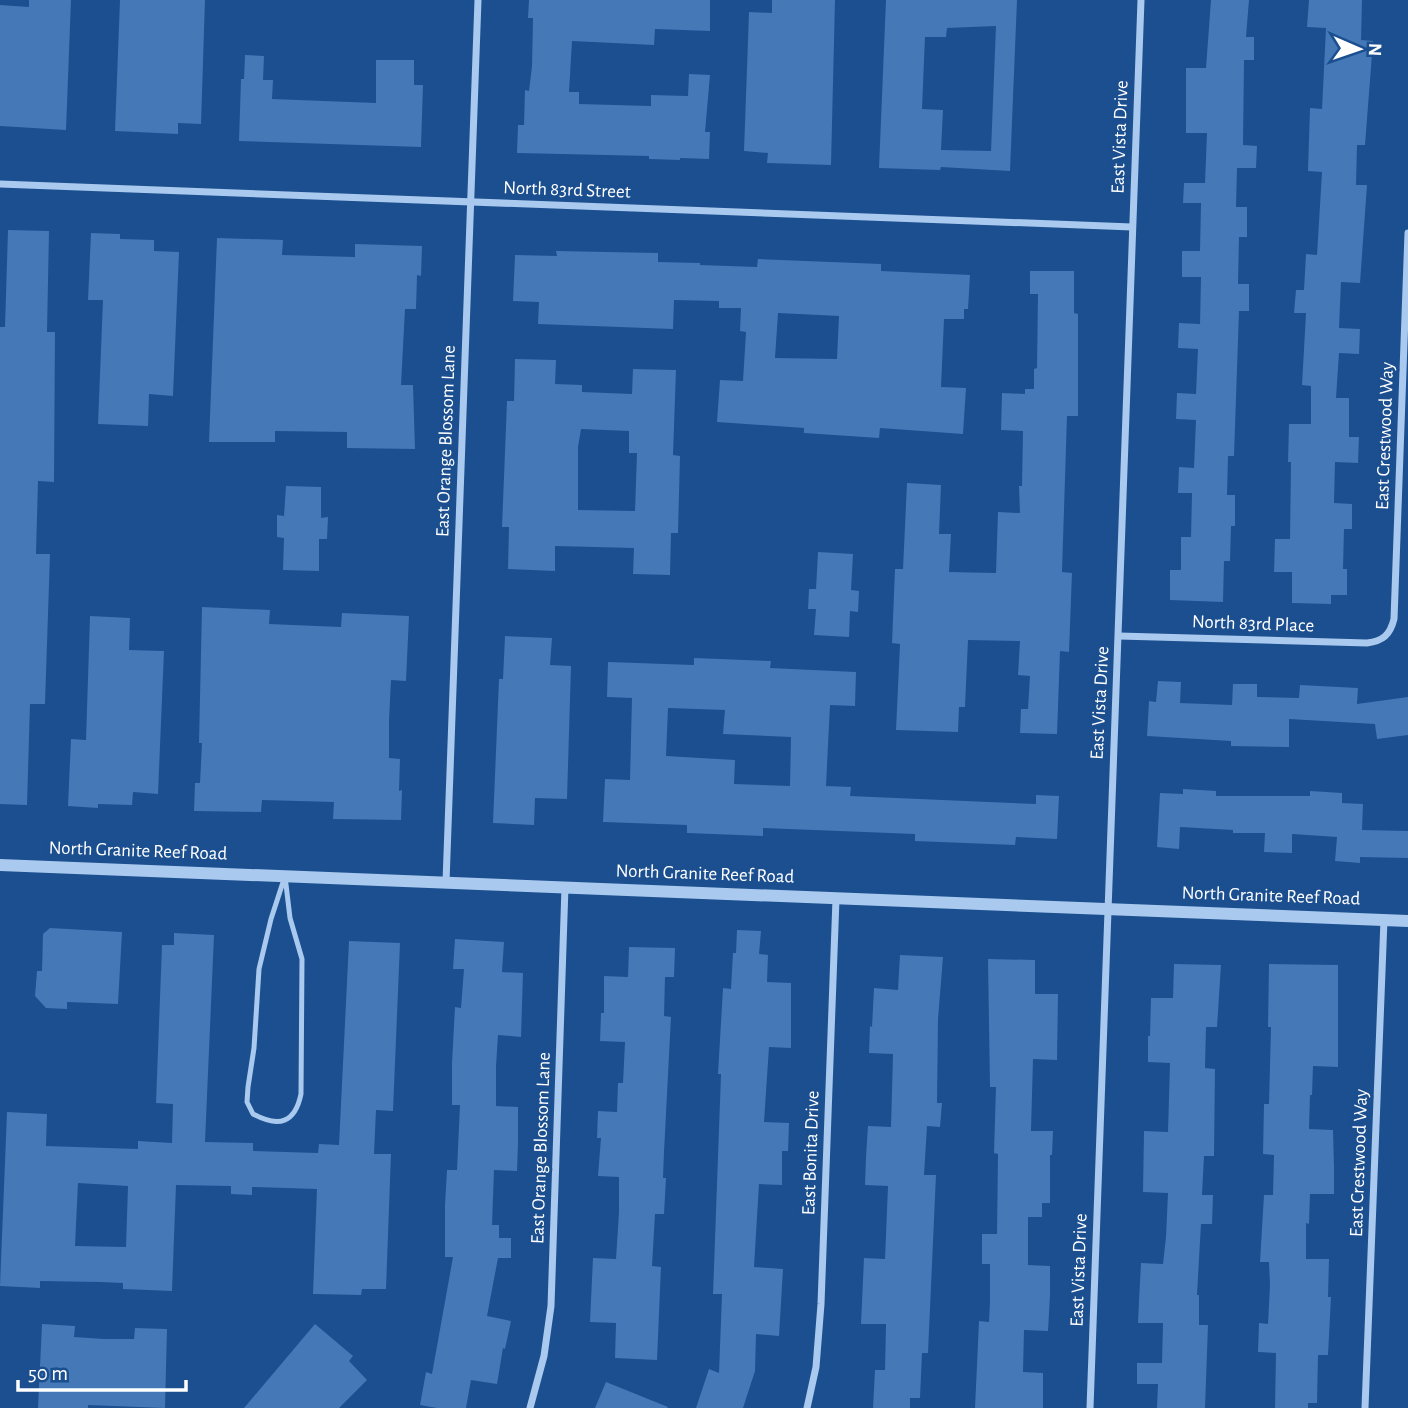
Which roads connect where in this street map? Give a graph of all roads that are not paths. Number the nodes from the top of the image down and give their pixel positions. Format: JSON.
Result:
{"nodes":[{"id":1,"x":478,"y":0,"type":"edge"},
{"id":2,"x":1141,"y":0,"type":"edge"},
{"id":3,"x":0,"y":184,"type":"edge"},
{"id":4,"x":470,"y":202,"type":"junction"},
{"id":5,"x":1132,"y":227,"type":"junction"},
{"id":6,"x":1408,"y":233,"type":"edge"},
{"id":7,"x":1119,"y":636,"type":"junction"},
{"id":8,"x":1384,"y":638,"type":"joint"},
{"id":9,"x":0,"y":865,"type":"edge"},
{"id":10,"x":285,"y":876,"type":"junction"},
{"id":11,"x":446,"y":882,"type":"junction"},
{"id":12,"x":565,"y":887,"type":"junction"},
{"id":13,"x":836,"y":898,"type":"junction"},
{"id":14,"x":1108,"y":909,"type":"junction"},
{"id":15,"x":1384,"y":920,"type":"junction"},
{"id":16,"x":1408,"y":921,"type":"edge"},
{"id":17,"x":530,"y":1408,"type":"edge"},
{"id":18,"x":807,"y":1408,"type":"edge"},
{"id":19,"x":1090,"y":1408,"type":"edge"},
{"id":20,"x":1365,"y":1408,"type":"edge"}],
"edges":[{"from":1,"to":4,"type":"street","name":"East Orange Blossom Lane"},
{"from":2,"to":5,"type":"street","name":"East Vista Drive"},
{"from":3,"to":4,"type":"street","name":"North 83rd Street"},
{"from":4,"to":5,"type":"street","name":"North 83rd Street"},
{"from":4,"to":11,"type":"street","name":"East Orange Blossom Lane"},
{"from":5,"to":7,"type":"street","name":"East Vista Drive"},
{"from":6,"to":8,"type":"street","name":"East Crestwood Way"},
{"from":7,"to":8,"type":"street","name":"North 83rd Place"},
{"from":7,"to":14,"type":"street","name":"East Vista Drive"},
{"from":9,"to":10,"type":"street","name":"North Granite Reef Road"},
{"from":10,"to":10,"type":"lane"},
{"from":10,"to":11,"type":"street","name":"North Granite Reef Road"},
{"from":11,"to":12,"type":"street","name":"North Granite Reef Road"},
{"from":12,"to":13,"type":"street","name":"North Granite Reef Road"},
{"from":12,"to":17,"type":"street","name":"East Orange Blossom Lane"},
{"from":13,"to":14,"type":"street","name":"North Granite Reef Road"},
{"from":13,"to":18,"type":"street","name":"East Bonita Drive"},
{"from":14,"to":15,"type":"street","name":"North Granite Reef Road"},
{"from":14,"to":19,"type":"street","name":"East Vista Drive"},
{"from":15,"to":16,"type":"street","name":"North Granite Reef Road"},
{"from":15,"to":20,"type":"street","name":"East Crestwood Way"}]}
